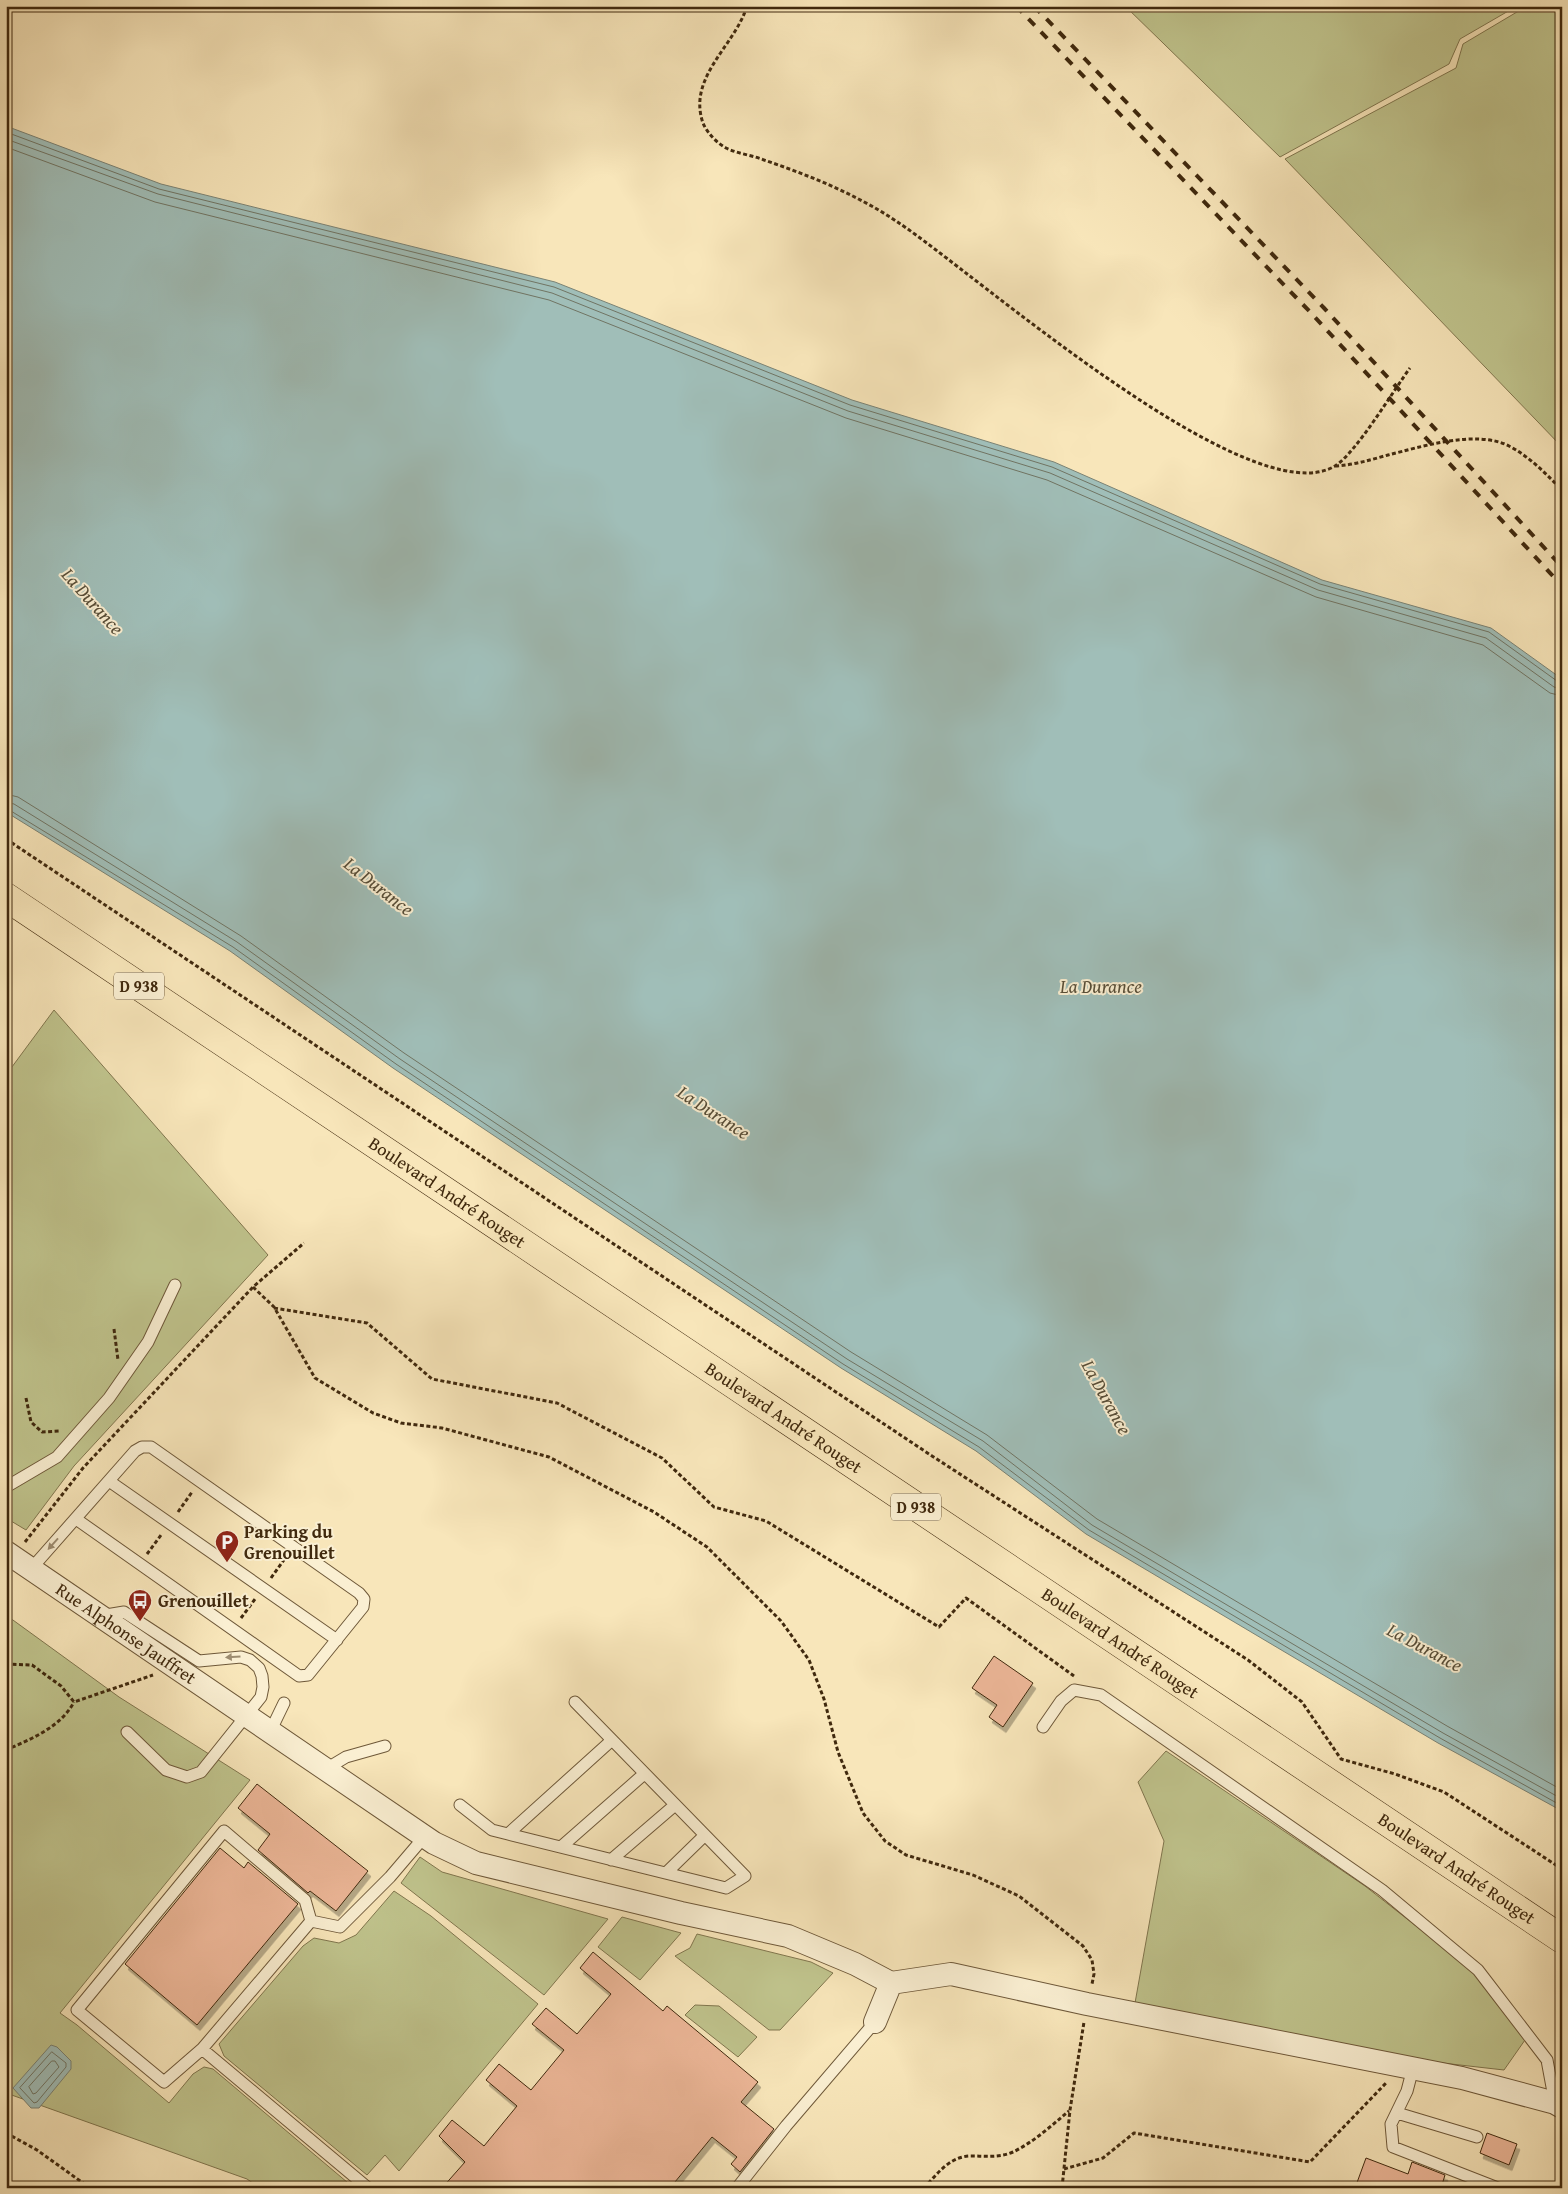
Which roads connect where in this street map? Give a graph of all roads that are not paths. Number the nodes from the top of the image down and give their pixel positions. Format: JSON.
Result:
{"nodes":[{"id":1,"x":6,"y":897,"type":"edge"},
{"id":2,"x":175,"y":1285,"type":"dead end"},
{"id":3,"x":109,"y":1481,"type":"junction"},
{"id":4,"x":6,"y":1488,"type":"edge"},
{"id":5,"x":76,"y":1519,"type":"junction"},
{"id":6,"x":17,"y":1560,"type":"edge"},
{"id":7,"x":99,"y":1616,"type":"junction"},
{"id":8,"x":336,"y":1640,"type":"junction"},
{"id":9,"x":269,"y":1654,"type":"junction"},
{"id":10,"x":259,"y":1668,"type":"junction"},
{"id":11,"x":574,"y":1702,"type":"dead end"},
{"id":12,"x":284,"y":1703,"type":"dead end"},
{"id":13,"x":246,"y":1716,"type":"junction"},
{"id":14,"x":1043,"y":1727,"type":"dead end"},
{"id":15,"x":126,"y":1732,"type":"dead end"},
{"id":16,"x":270,"y":1732,"type":"junction"},
{"id":17,"x":612,"y":1740,"type":"junction"},
{"id":18,"x":385,"y":1746,"type":"dead end"},
{"id":19,"x":326,"y":1769,"type":"junction"},
{"id":20,"x":644,"y":1774,"type":"junction"},
{"id":21,"x":460,"y":1805,"type":"dead end"},
{"id":22,"x":675,"y":1805,"type":"junction"},
{"id":23,"x":508,"y":1834,"type":"junction"},
{"id":24,"x":705,"y":1835,"type":"junction"},
{"id":25,"x":425,"y":1836,"type":"junction"},
{"id":26,"x":561,"y":1847,"type":"junction"},
{"id":27,"x":611,"y":1860,"type":"junction"},
{"id":28,"x":666,"y":1873,"type":"junction"},
{"id":29,"x":311,"y":1920,"type":"junction"},
{"id":30,"x":1562,"y":1939,"type":"edge"},
{"id":31,"x":891,"y":1983,"type":"junction"},
{"id":32,"x":874,"y":2022,"type":"joint"},
{"id":33,"x":202,"y":2049,"type":"junction"},
{"id":34,"x":1407,"y":2067,"type":"junction"},
{"id":35,"x":1559,"y":2105,"type":"edge"},
{"id":36,"x":1397,"y":2113,"type":"junction"},
{"id":37,"x":1477,"y":2137,"type":"dead end"},
{"id":38,"x":368,"y":2188,"type":"edge"},
{"id":39,"x":737,"y":2188,"type":"edge"},
{"id":40,"x":1498,"y":2188,"type":"edge"}],
"edges":[{"from":1,"to":30,"type":"main road","name":"Boulevard André Rouget","number":"D 938"},
{"from":2,"to":4,"type":"lane"},
{"from":3,"to":5,"type":"lane"},
{"from":3,"to":8,"type":"lane"},
{"from":3,"to":8,"type":"lane"},
{"from":5,"to":6,"type":"lane","one_way":true},
{"from":5,"to":9,"type":"lane"},
{"from":6,"to":7,"type":"street","name":"Rue Alphonse Jauffret"},
{"from":10,"to":7,"type":"lane","one_way":true},
{"from":7,"to":13,"type":"street","name":"Rue Alphonse Jauffret"},
{"from":8,"to":9,"type":"lane"},
{"from":9,"to":10,"type":"lane"},
{"from":10,"to":13,"type":"lane"},
{"from":11,"to":17,"type":"lane"},
{"from":12,"to":16,"type":"lane"},
{"from":13,"to":15,"type":"lane"},
{"from":13,"to":16,"type":"street","name":"Rue Alphonse Jauffret"},
{"from":14,"to":35,"type":"lane"},
{"from":16,"to":19,"type":"street","name":"Rue Alphonse Jauffret"},
{"from":17,"to":20,"type":"lane"},
{"from":17,"to":23,"type":"lane"},
{"from":18,"to":19,"type":"lane"},
{"from":19,"to":25,"type":"street","name":"Rue Alphonse Jauffret"},
{"from":20,"to":22,"type":"lane"},
{"from":20,"to":26,"type":"lane"},
{"from":21,"to":23,"type":"lane"},
{"from":22,"to":24,"type":"lane"},
{"from":22,"to":27,"type":"lane"},
{"from":23,"to":26,"type":"lane"},
{"from":24,"to":28,"type":"lane"},
{"from":24,"to":28,"type":"lane"},
{"from":25,"to":29,"type":"lane"},
{"from":25,"to":31,"type":"street","name":"Rue Alphonse Jauffret"},
{"from":26,"to":27,"type":"lane"},
{"from":27,"to":28,"type":"lane"},
{"from":29,"to":33,"type":"lane"},
{"from":29,"to":33,"type":"lane"},
{"from":31,"to":32,"type":"street"},
{"from":31,"to":34,"type":"street"},
{"from":32,"to":39,"type":"lane"},
{"from":33,"to":38,"type":"lane"},
{"from":34,"to":35,"type":"street"},
{"from":34,"to":36,"type":"lane"},
{"from":36,"to":37,"type":"lane"},
{"from":36,"to":40,"type":"lane"}]}
